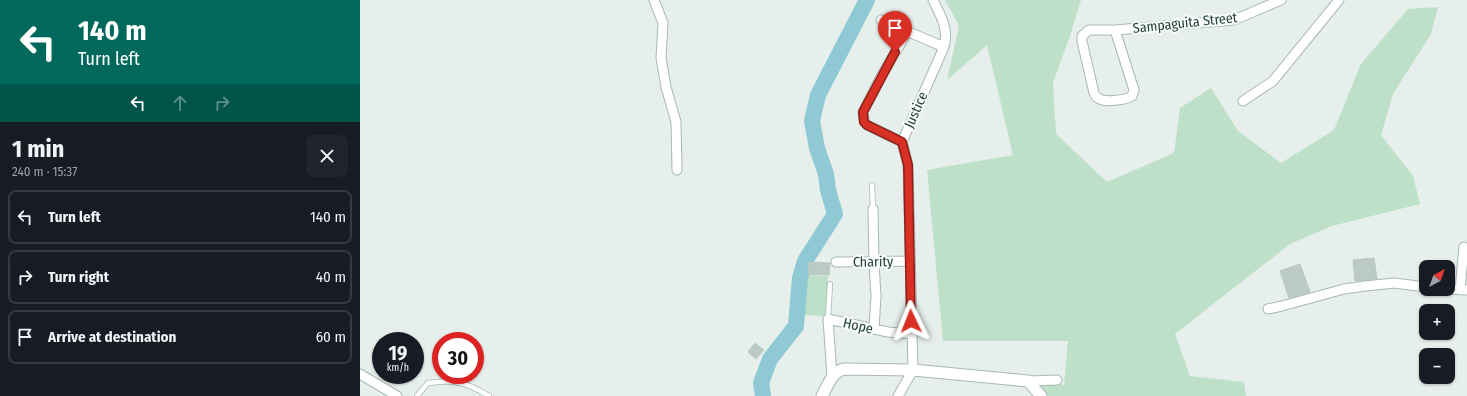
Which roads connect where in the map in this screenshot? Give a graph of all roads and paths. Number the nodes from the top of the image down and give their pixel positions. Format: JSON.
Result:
{"nodes":[{"id":1,"x":654,"y":0,"type":"edge"},
{"id":2,"x":933,"y":0,"type":"edge"},
{"id":3,"x":1281,"y":0,"type":"edge"},
{"id":4,"x":1339,"y":0,"type":"edge"},
{"id":5,"x":881,"y":20,"type":"dead end"},
{"id":6,"x":1115,"y":30,"type":"junction"},
{"id":7,"x":908,"y":31,"type":"junction"},
{"id":8,"x":944,"y":47,"type":"junction"},
{"id":9,"x":1243,"y":101,"type":"dead end"},
{"id":10,"x":902,"y":142,"type":"junction"},
{"id":11,"x":677,"y":170,"type":"dead end"},
{"id":12,"x":872,"y":185,"type":"dead end"},
{"id":13,"x":873,"y":209,"type":"joint"},
{"id":14,"x":1464,"y":247,"type":"dead end"},
{"id":15,"x":910,"y":261,"type":"junction"},
{"id":16,"x":836,"y":262,"type":"dead end"},
{"id":17,"x":874,"y":263,"type":"junction"},
{"id":18,"x":830,"y":284,"type":"dead end"},
{"id":19,"x":1419,"y":286,"type":"edge"},
{"id":20,"x":1463,"y":290,"type":"edge"},
{"id":21,"x":1268,"y":309,"type":"dead end"},
{"id":22,"x":828,"y":319,"type":"junction"},
{"id":23,"x":874,"y":329,"type":"junction"},
{"id":24,"x":912,"y":334,"type":"junction"},
{"id":25,"x":912,"y":370,"type":"junction"},
{"id":26,"x":360,"y":374,"type":"edge"},
{"id":27,"x":832,"y":376,"type":"junction"},
{"id":28,"x":1057,"y":380,"type":"dead end"},
{"id":29,"x":1028,"y":381,"type":"junction"},
{"id":30,"x":397,"y":396,"type":"edge"},
{"id":31,"x":416,"y":396,"type":"edge"},
{"id":32,"x":488,"y":396,"type":"edge"},
{"id":33,"x":822,"y":396,"type":"edge"},
{"id":34,"x":898,"y":396,"type":"edge"},
{"id":35,"x":1041,"y":396,"type":"edge"}],
"edges":[{"from":1,"to":11,"type":"street"},
{"from":2,"to":8,"type":"street","name":"Justice"},
{"from":3,"to":6,"type":"street","name":"Sampaguita Street"},
{"from":4,"to":9,"type":"street"},
{"from":5,"to":7,"type":"street"},
{"from":6,"to":6,"type":"street","name":"Sampaguita Street"},
{"from":7,"to":8,"type":"street"},
{"from":7,"to":10,"type":"street"},
{"from":8,"to":10,"type":"street","name":"Justice"},
{"from":10,"to":15,"type":"street","name":"Justice"},
{"from":12,"to":13,"type":"lane"},
{"from":13,"to":17,"type":"street"},
{"from":14,"to":20,"type":"street"},
{"from":15,"to":17,"type":"street","name":"Charity"},
{"from":15,"to":24,"type":"street","name":"Justice"},
{"from":16,"to":17,"type":"street","name":"Charity"},
{"from":17,"to":23,"type":"street"},
{"from":18,"to":22,"type":"lane"},
{"from":19,"to":21,"type":"street"},
{"from":22,"to":23,"type":"street","name":"Hope"},
{"from":22,"to":27,"type":"street"},
{"from":23,"to":24,"type":"street","name":"Hope"},
{"from":24,"to":25,"type":"street","name":"Justice"},
{"from":25,"to":27,"type":"street"},
{"from":25,"to":29,"type":"street"},
{"from":25,"to":34,"type":"street"},
{"from":26,"to":30,"type":"street"},
{"from":27,"to":33,"type":"street"},
{"from":28,"to":29,"type":"street"},
{"from":29,"to":35,"type":"street"},
{"from":31,"to":32,"type":"lane"}]}
